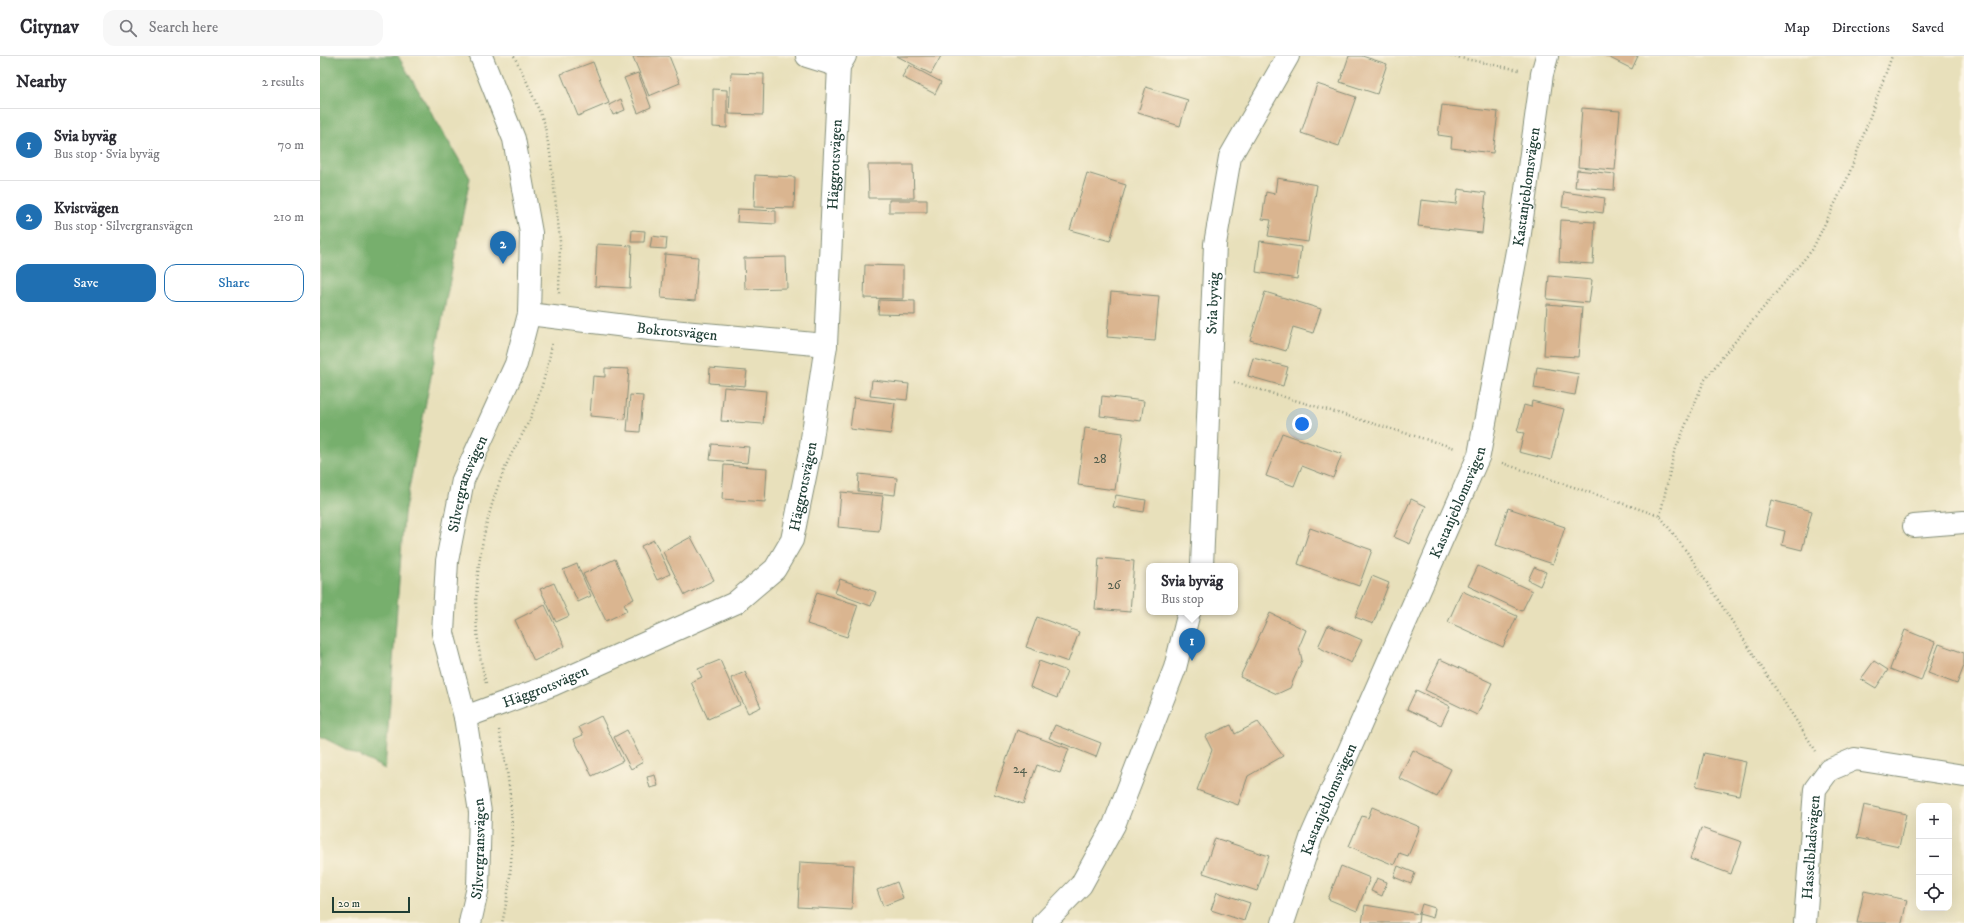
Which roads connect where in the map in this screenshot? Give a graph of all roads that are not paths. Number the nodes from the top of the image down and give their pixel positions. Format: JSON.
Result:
{"nodes":[{"id":1,"x":807,"y":56,"type":"edge"},
{"id":2,"x":1288,"y":56,"type":"edge"},
{"id":3,"x":487,"y":58,"type":"edge"},
{"id":4,"x":842,"y":61,"type":"edge"},
{"id":5,"x":1544,"y":65,"type":"edge"},
{"id":6,"x":529,"y":314,"type":"junction"},
{"id":7,"x":826,"y":346,"type":"junction"},
{"id":8,"x":1964,"y":522,"type":"edge"},
{"id":9,"x":1914,"y":526,"type":"dead end"},
{"id":10,"x":1202,"y":563,"type":"edge"},
{"id":11,"x":1188,"y":615,"type":"edge"},
{"id":12,"x":465,"y":717,"type":"junction"},
{"id":13,"x":1964,"y":776,"type":"edge"},
{"id":14,"x":470,"y":923,"type":"edge"},
{"id":15,"x":1044,"y":923,"type":"edge"},
{"id":16,"x":1283,"y":923,"type":"edge"},
{"id":17,"x":1805,"y":923,"type":"edge"}],
"edges":[{"from":1,"to":4,"type":"street"},
{"from":2,"to":10,"type":"street","name":"Svia byväg"},
{"from":3,"to":6,"type":"street","name":"Silvergransvägen"},
{"from":4,"to":7,"type":"street","name":"Häggrotsvägen"},
{"from":5,"to":16,"type":"street","name":"Kastanjeblomsvägen"},
{"from":6,"to":7,"type":"street","name":"Bokrotsvägen"},
{"from":6,"to":12,"type":"street","name":"Silvergransvägen"},
{"from":7,"to":12,"type":"street","name":"Häggrotsvägen"},
{"from":8,"to":9,"type":"street"},
{"from":11,"to":15,"type":"street"},
{"from":12,"to":14,"type":"street","name":"Silvergransvägen"},
{"from":13,"to":17,"type":"street","name":"Hasselbladsvägen"}]}
